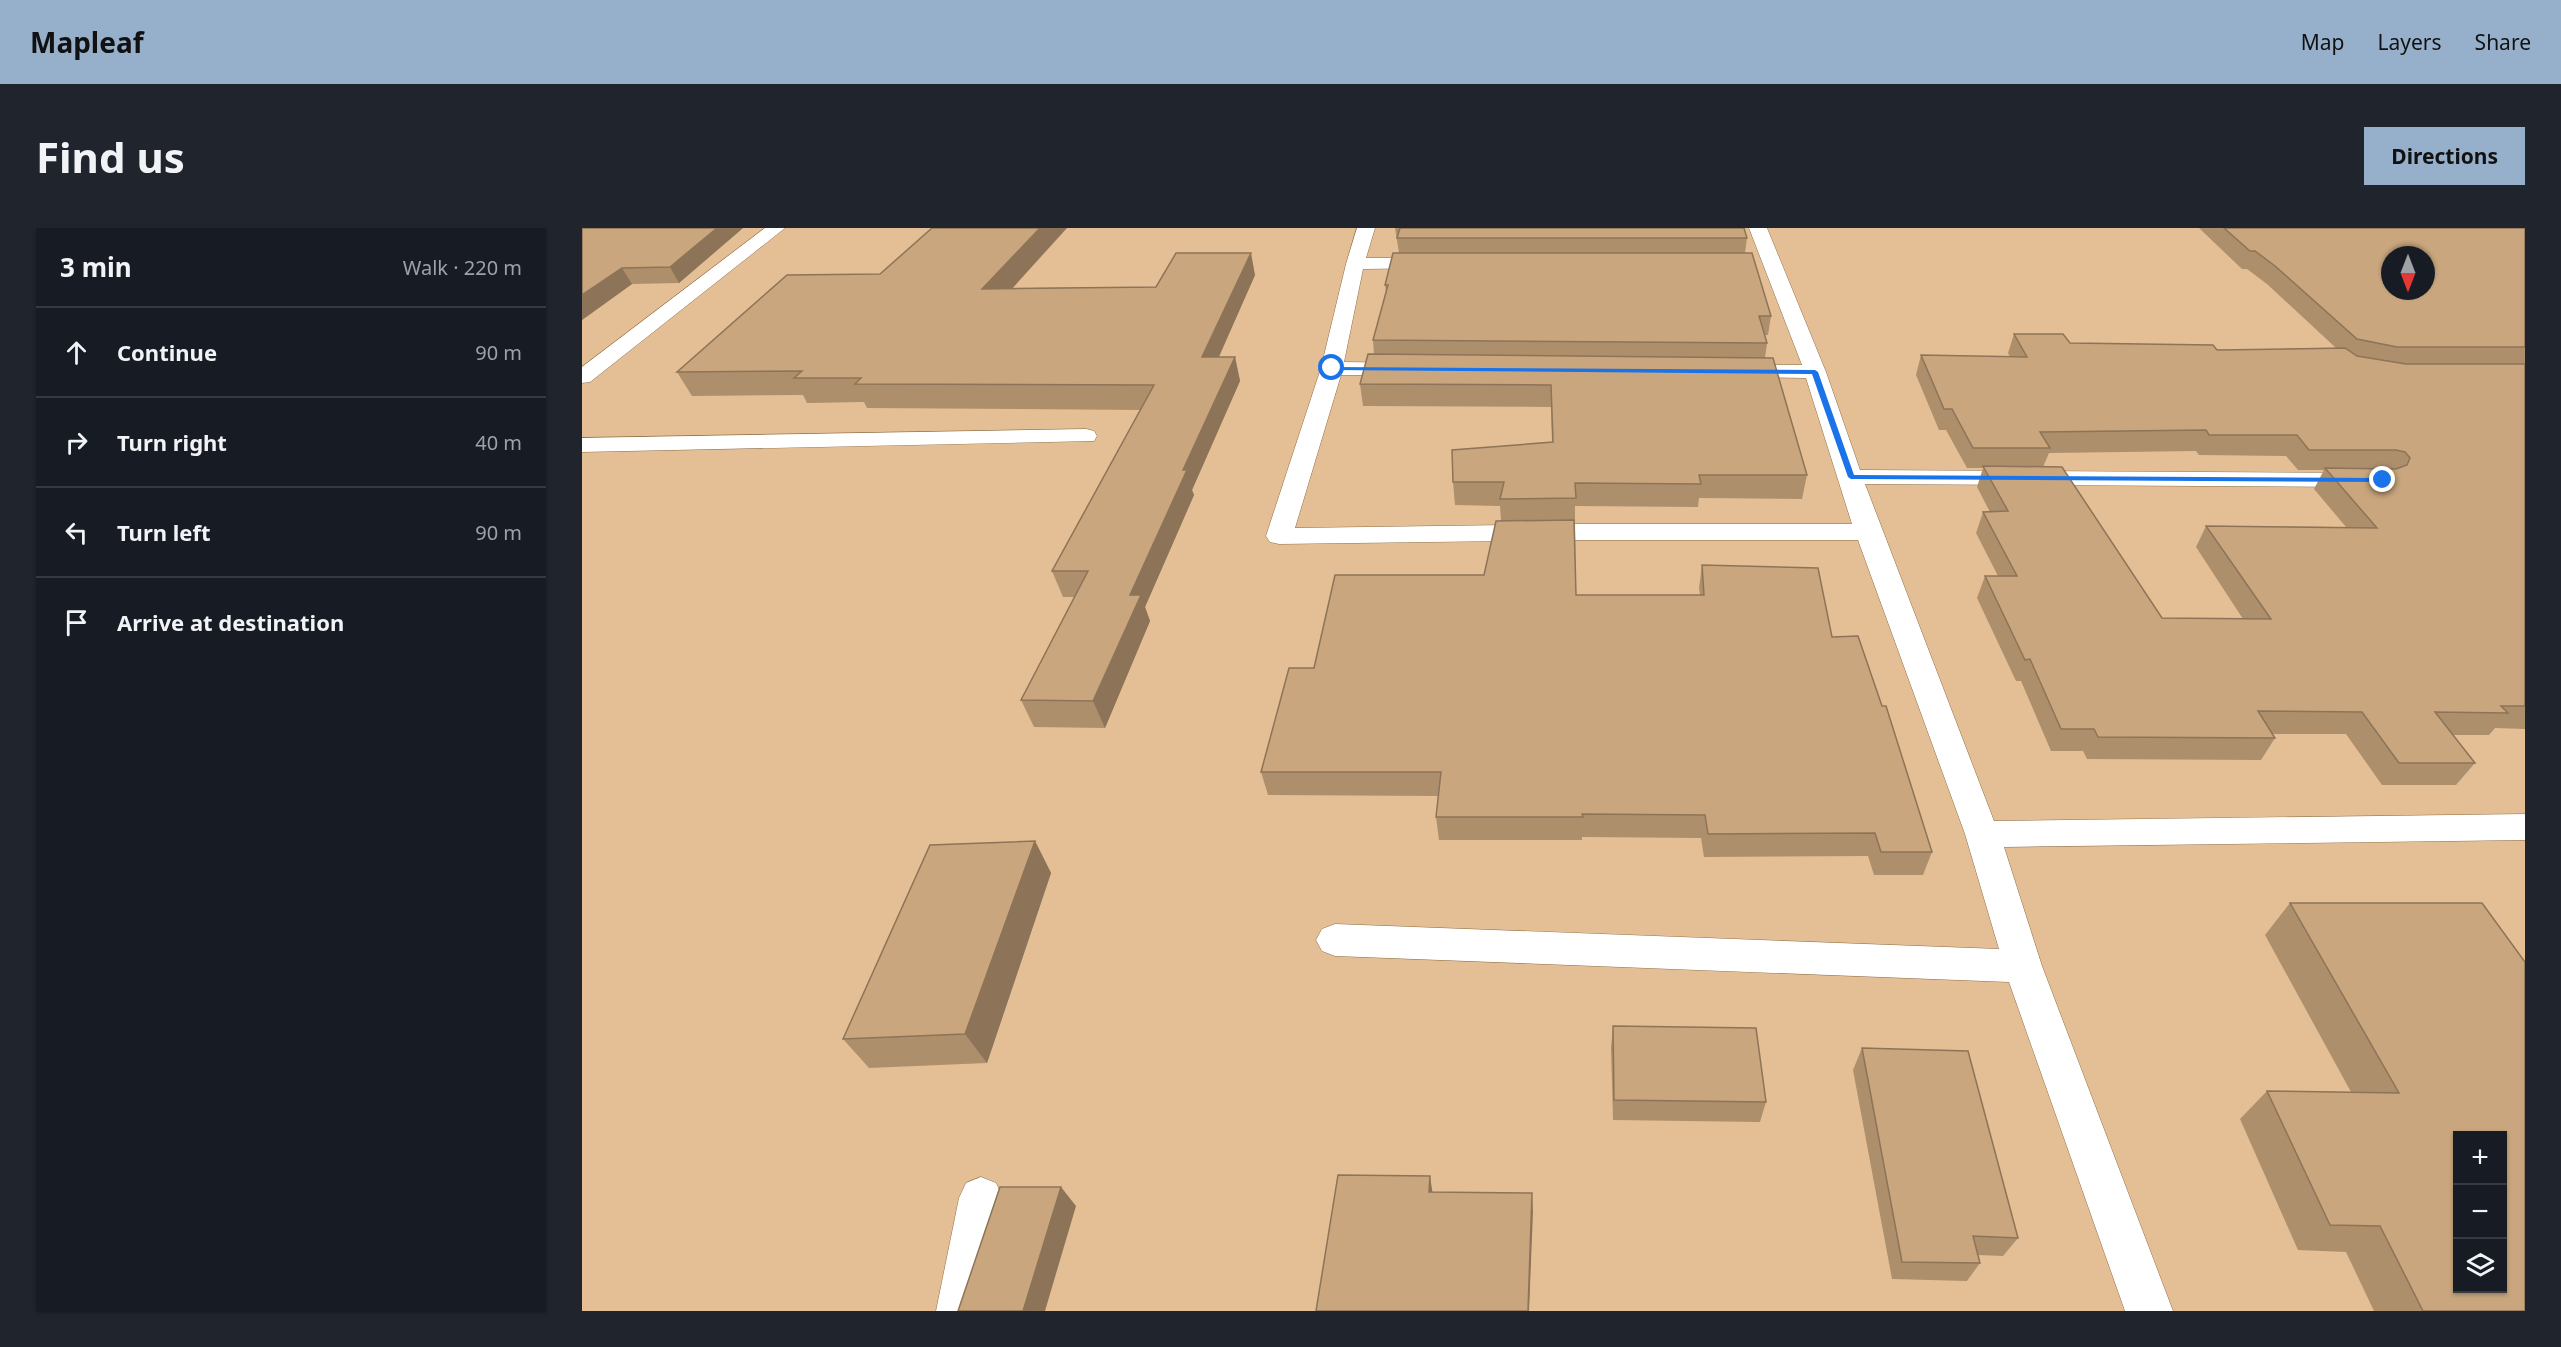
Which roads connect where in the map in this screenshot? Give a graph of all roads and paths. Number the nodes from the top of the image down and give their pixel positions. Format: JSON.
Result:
{"nodes":[{"id":1,"x":776,"y":228,"type":"edge"},
{"id":2,"x":1366,"y":228,"type":"edge"},
{"id":3,"x":1758,"y":228,"type":"edge"},
{"id":4,"x":1450,"y":263,"type":"edge"},
{"id":5,"x":1355,"y":264,"type":"junction"},
{"id":6,"x":1332,"y":368,"type":"junction"},
{"id":7,"x":1426,"y":369,"type":"edge"},
{"id":8,"x":1709,"y":371,"type":"edge"},
{"id":9,"x":1815,"y":372,"type":"junction"},
{"id":10,"x":582,"y":378,"type":"edge"},
{"id":11,"x":1086,"y":436,"type":"dead end"},
{"id":12,"x":582,"y":445,"type":"edge"},
{"id":13,"x":1851,"y":477,"type":"junction"},
{"id":14,"x":2383,"y":480,"type":"edge"},
{"id":15,"x":1868,"y":532,"type":"junction"},
{"id":16,"x":2525,"y":827,"type":"edge"},
{"id":17,"x":1982,"y":834,"type":"junction"},
{"id":18,"x":1335,"y":940,"type":"dead end"},
{"id":19,"x":2023,"y":966,"type":"junction"},
{"id":20,"x":981,"y":1198,"type":"dead end"},
{"id":21,"x":959,"y":1311,"type":"edge"},
{"id":22,"x":2149,"y":1311,"type":"edge"}],
"edges":[{"from":1,"to":10,"type":"street"},
{"from":2,"to":5,"type":"street"},
{"from":3,"to":9,"type":"street"},
{"from":4,"to":5,"type":"street"},
{"from":5,"to":6,"type":"street"},
{"from":6,"to":7,"type":"street"},
{"from":6,"to":15,"type":"street"},
{"from":8,"to":9,"type":"street"},
{"from":9,"to":13,"type":"street"},
{"from":11,"to":12,"type":"lane"},
{"from":13,"to":14,"type":"street"},
{"from":13,"to":15,"type":"street"},
{"from":15,"to":17,"type":"street"},
{"from":16,"to":17,"type":"street"},
{"from":17,"to":19,"type":"street"},
{"from":18,"to":19,"type":"street"},
{"from":19,"to":22,"type":"street"},
{"from":20,"to":21,"type":"lane"}]}
